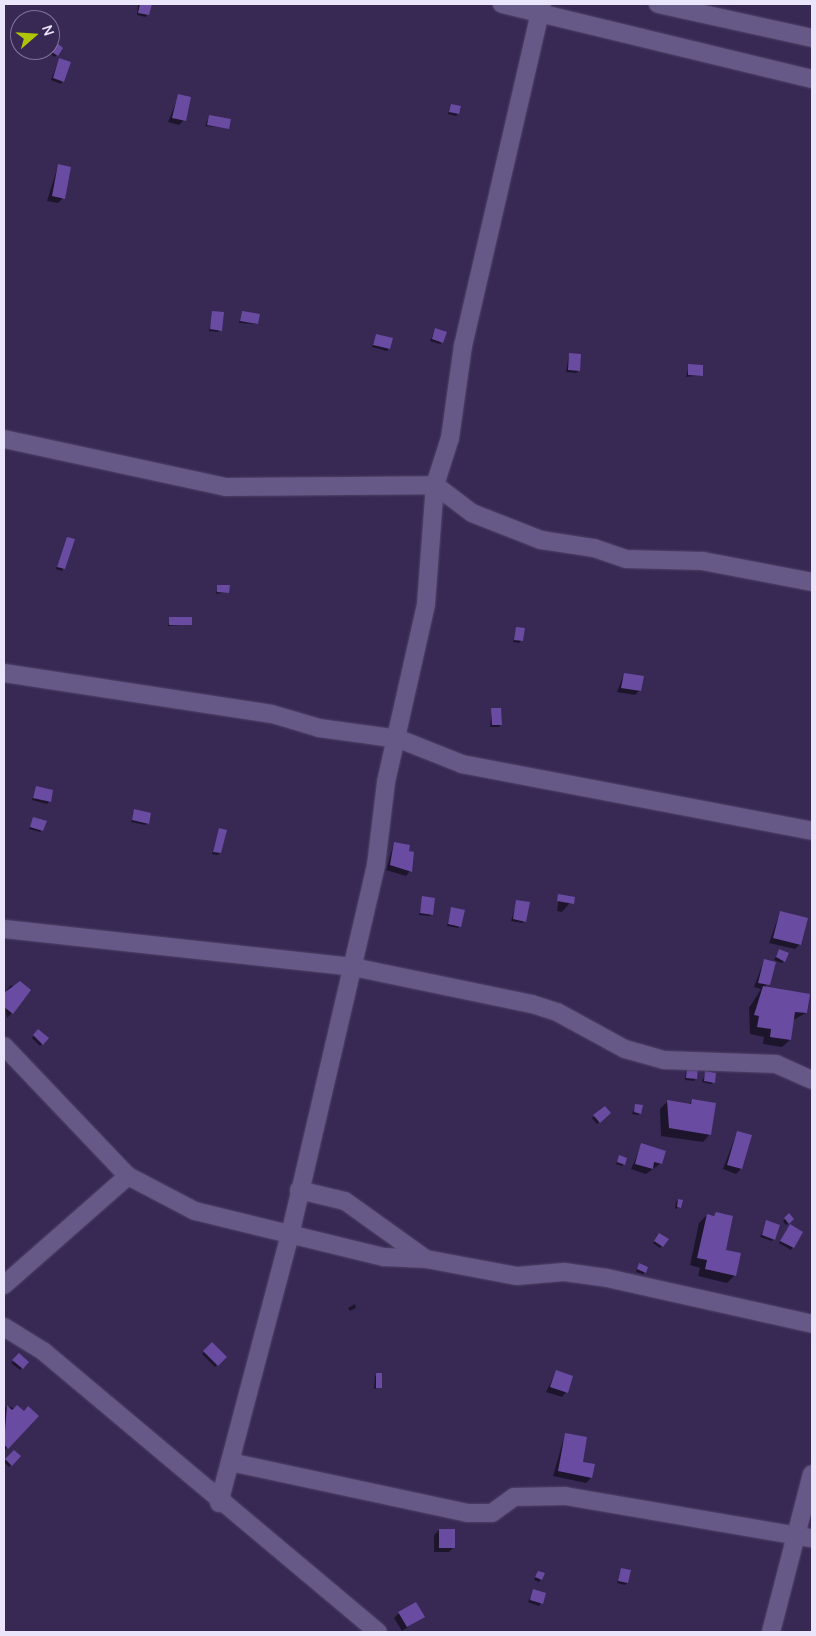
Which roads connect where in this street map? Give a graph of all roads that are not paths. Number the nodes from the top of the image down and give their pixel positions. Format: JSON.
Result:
{"nodes":[{"id":1,"x":502,"y":4,"type":"edge"},
{"id":2,"x":658,"y":4,"type":"edge"},
{"id":3,"x":541,"y":8,"type":"edge"},
{"id":4,"x":705,"y":8,"type":"edge"},
{"id":5,"x":812,"y":38,"type":"edge"},
{"id":6,"x":812,"y":79,"type":"edge"},
{"id":7,"x":4,"y":439,"type":"edge"},
{"id":8,"x":436,"y":485,"type":"junction"},
{"id":9,"x":812,"y":582,"type":"edge"},
{"id":10,"x":4,"y":673,"type":"edge"},
{"id":11,"x":399,"y":739,"type":"junction"},
{"id":12,"x":812,"y":831,"type":"edge"},
{"id":13,"x":4,"y":930,"type":"edge"},
{"id":14,"x":353,"y":967,"type":"junction"},
{"id":15,"x":4,"y":1046,"type":"edge"},
{"id":16,"x":812,"y":1080,"type":"edge"},
{"id":17,"x":128,"y":1176,"type":"junction"},
{"id":18,"x":300,"y":1190,"type":"junction"},
{"id":19,"x":290,"y":1235,"type":"junction"},
{"id":20,"x":426,"y":1259,"type":"junction"},
{"id":21,"x":4,"y":1285,"type":"edge"},
{"id":22,"x":812,"y":1324,"type":"edge"},
{"id":23,"x":4,"y":1327,"type":"edge"},
{"id":24,"x":230,"y":1462,"type":"junction"},
{"id":25,"x":812,"y":1474,"type":"edge"},
{"id":26,"x":219,"y":1503,"type":"junction"},
{"id":27,"x":806,"y":1537,"type":"edge"},
{"id":28,"x":378,"y":1632,"type":"edge"},
{"id":29,"x":771,"y":1632,"type":"edge"}],
"edges":[{"from":1,"to":3,"type":"street"},
{"from":2,"to":4,"type":"street"},
{"from":3,"to":6,"type":"street"},
{"from":3,"to":8,"type":"street"},
{"from":4,"to":5,"type":"street"},
{"from":7,"to":8,"type":"street"},
{"from":8,"to":9,"type":"street"},
{"from":8,"to":11,"type":"street"},
{"from":10,"to":11,"type":"street"},
{"from":11,"to":12,"type":"street"},
{"from":11,"to":14,"type":"street"},
{"from":13,"to":14,"type":"street"},
{"from":14,"to":16,"type":"street"},
{"from":14,"to":18,"type":"street"},
{"from":15,"to":17,"type":"street"},
{"from":17,"to":19,"type":"street"},
{"from":17,"to":21,"type":"street"},
{"from":18,"to":19,"type":"street"},
{"from":18,"to":20,"type":"street"},
{"from":19,"to":20,"type":"street"},
{"from":19,"to":24,"type":"street"},
{"from":20,"to":22,"type":"street"},
{"from":23,"to":26,"type":"street"},
{"from":24,"to":26,"type":"street"},
{"from":24,"to":27,"type":"street"},
{"from":25,"to":27,"type":"street"},
{"from":26,"to":28,"type":"street"},
{"from":27,"to":29,"type":"street"}]}
